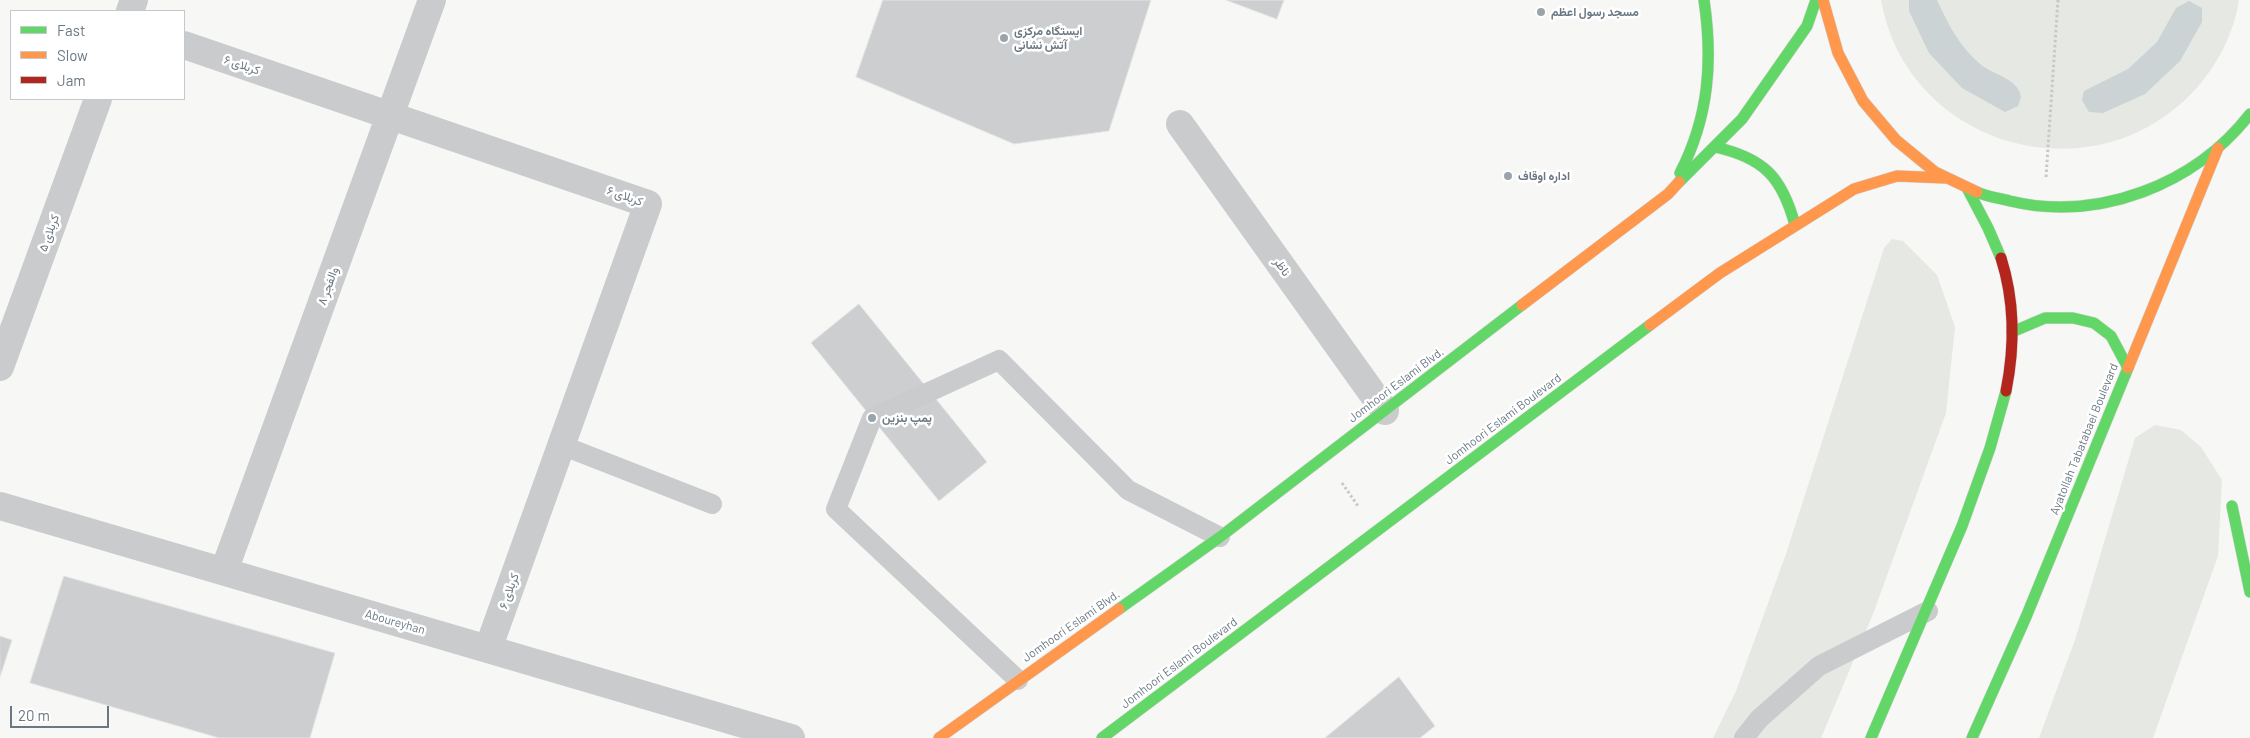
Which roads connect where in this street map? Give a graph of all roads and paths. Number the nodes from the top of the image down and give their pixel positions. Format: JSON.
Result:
{"nodes":[{"id":1,"x":432,"y":0,"type":"edge"},
{"id":2,"x":1704,"y":0,"type":"edge"},
{"id":3,"x":1816,"y":0,"type":"edge"},
{"id":4,"x":1823,"y":0,"type":"edge"},
{"id":5,"x":2058,"y":0,"type":"edge"},
{"id":6,"x":185,"y":45,"type":"edge"},
{"id":7,"x":98,"y":100,"type":"edge"},
{"id":8,"x":2250,"y":114,"type":"edge"},
{"id":9,"x":390,"y":116,"type":"junction"},
{"id":10,"x":1180,"y":124,"type":"dead end"},
{"id":11,"x":1715,"y":147,"type":"junction"},
{"id":12,"x":2218,"y":148,"type":"junction"},
{"id":13,"x":1945,"y":178,"type":"junction"},
{"id":14,"x":1967,"y":188,"type":"junction"},
{"id":15,"x":1668,"y":194,"type":"junction"},
{"id":16,"x":2044,"y":207,"type":"junction"},
{"id":17,"x":1795,"y":225,"type":"junction"},
{"id":18,"x":2012,"y":332,"type":"junction"},
{"id":19,"x":0,"y":367,"type":"edge"},
{"id":20,"x":2128,"y":368,"type":"junction"},
{"id":21,"x":1384,"y":411,"type":"junction"},
{"id":22,"x":561,"y":445,"type":"junction"},
{"id":23,"x":1324,"y":457,"type":"junction"},
{"id":24,"x":712,"y":504,"type":"dead end"},
{"id":25,"x":2241,"y":504,"type":"edge"},
{"id":26,"x":0,"y":506,"type":"edge"},
{"id":27,"x":1375,"y":532,"type":"junction"},
{"id":28,"x":1220,"y":537,"type":"junction"},
{"id":29,"x":224,"y":572,"type":"junction"},
{"id":30,"x":2250,"y":592,"type":"edge"},
{"id":31,"x":1928,"y":611,"type":"junction"},
{"id":32,"x":488,"y":649,"type":"junction"},
{"id":33,"x":1018,"y":680,"type":"junction"},
{"id":34,"x":791,"y":738,"type":"edge"},
{"id":35,"x":939,"y":738,"type":"edge"},
{"id":36,"x":1102,"y":738,"type":"edge"},
{"id":37,"x":1744,"y":738,"type":"edge"},
{"id":38,"x":1871,"y":738,"type":"edge"},
{"id":39,"x":1972,"y":738,"type":"edge"}],
"edges":[{"from":1,"to":9,"type":"street","name":"والفجر ۸"},
{"from":2,"to":15,"type":"main road"},
{"from":3,"to":11,"type":"main road","name":"Jomhoori Eslami Blvd."},
{"from":4,"to":13,"type":"main road"},
{"from":5,"to":16,"type":"path"},
{"from":6,"to":9,"type":"street","name":"کربلای ۶"},
{"from":7,"to":19,"type":"street","name":"کربلای ۵"},
{"from":8,"to":12,"type":"main road"},
{"from":9,"to":22,"type":"street","name":"کربلای ۶"},
{"from":9,"to":29,"type":"street","name":"والفجر ۸"},
{"from":10,"to":21,"type":"street","name":"ناظر"},
{"from":11,"to":15,"type":"main road","name":"Jomhoori Eslami Blvd."},
{"from":11,"to":17,"type":"main road"},
{"from":12,"to":16,"type":"main road"},
{"from":12,"to":20,"type":"main road","name":"Ayatollah Tabatabaei Boulevard"},
{"from":13,"to":14,"type":"main road"},
{"from":13,"to":17,"type":"main road","name":"Jomhoori Eslami Boulevard"},
{"from":14,"to":16,"type":"main road"},
{"from":14,"to":18,"type":"main road"},
{"from":15,"to":21,"type":"main road","name":"Jomhoori Eslami Blvd."},
{"from":17,"to":27,"type":"main road","name":"Jomhoori Eslami Boulevard"},
{"from":18,"to":20,"type":"main road"},
{"from":18,"to":31,"type":"main road"},
{"from":20,"to":39,"type":"main road","name":"Ayatollah Tabatabaei Boulevard"},
{"from":21,"to":23,"type":"main road","name":"Jomhoori Eslami Blvd."},
{"from":22,"to":24,"type":"lane"},
{"from":22,"to":32,"type":"street","name":"کربلای ۶"},
{"from":23,"to":27,"type":"path"},
{"from":23,"to":28,"type":"main road","name":"Jomhoori Eslami Blvd."},
{"from":25,"to":30,"type":"main road"},
{"from":26,"to":29,"type":"street","name":"Aboureyhan"},
{"from":27,"to":36,"type":"main road","name":"Jomhoori Eslami Boulevard"},
{"from":28,"to":33,"type":"main road","name":"Jomhoori Eslami Blvd."},
{"from":28,"to":33,"type":"lane"},
{"from":29,"to":32,"type":"street","name":"Aboureyhan"},
{"from":31,"to":37,"type":"lane"},
{"from":31,"to":38,"type":"main road"},
{"from":32,"to":34,"type":"street","name":"Aboureyhan"},
{"from":33,"to":35,"type":"main road","name":"Jomhoori Eslami Blvd."}]}
